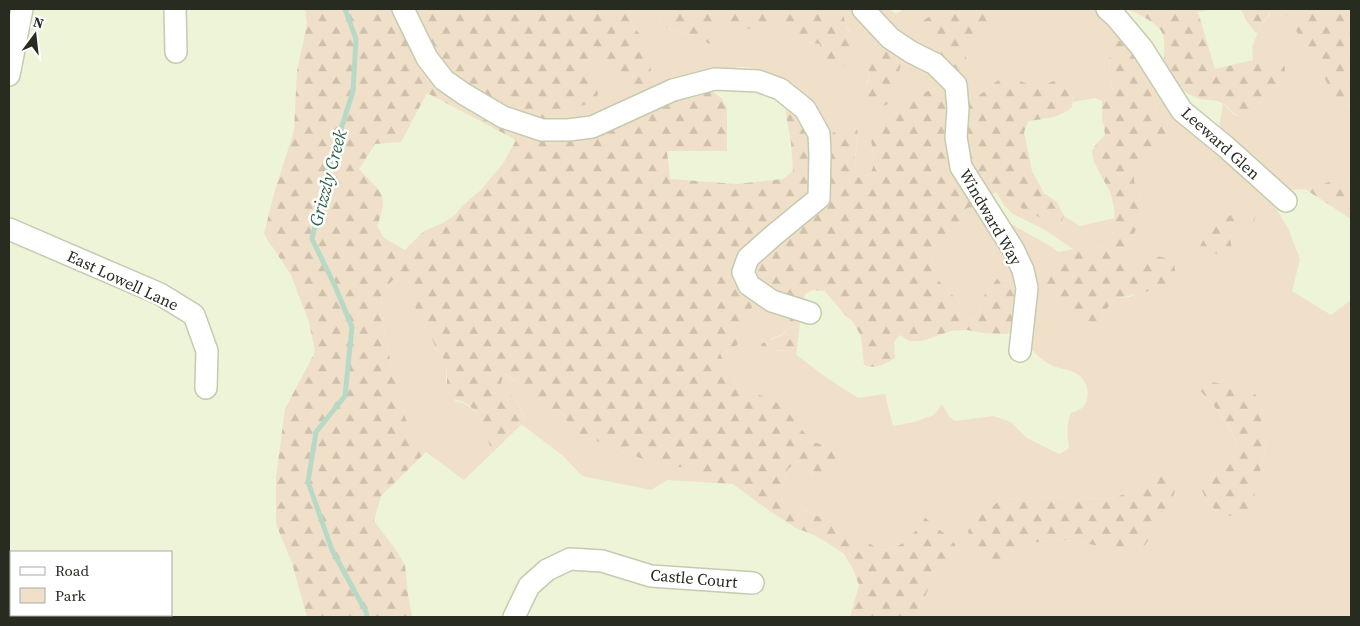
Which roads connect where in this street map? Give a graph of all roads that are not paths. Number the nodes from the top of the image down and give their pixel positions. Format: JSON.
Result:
{"nodes":[{"id":1,"x":22,"y":9,"type":"edge"},
{"id":2,"x":175,"y":9,"type":"edge"},
{"id":3,"x":403,"y":9,"type":"edge"},
{"id":4,"x":864,"y":9,"type":"edge"},
{"id":5,"x":1107,"y":9,"type":"edge"},
{"id":6,"x":176,"y":52,"type":"dead end"},
{"id":7,"x":9,"y":76,"type":"edge"},
{"id":8,"x":1286,"y":201,"type":"dead end"},
{"id":9,"x":9,"y":229,"type":"edge"},
{"id":10,"x":810,"y":313,"type":"dead end"},
{"id":11,"x":1020,"y":351,"type":"dead end"},
{"id":12,"x":206,"y":388,"type":"dead end"},
{"id":13,"x":753,"y":583,"type":"dead end"},
{"id":14,"x":514,"y":617,"type":"edge"}],
"edges":[{"from":1,"to":7,"type":"street"},
{"from":2,"to":6,"type":"street"},
{"from":3,"to":10,"type":"street"},
{"from":4,"to":11,"type":"street","name":"Windward Way"},
{"from":5,"to":8,"type":"street","name":"Leeward Glen"},
{"from":9,"to":12,"type":"street","name":"East Lowell Lane"},
{"from":13,"to":14,"type":"street","name":"Castle Court"}]}
